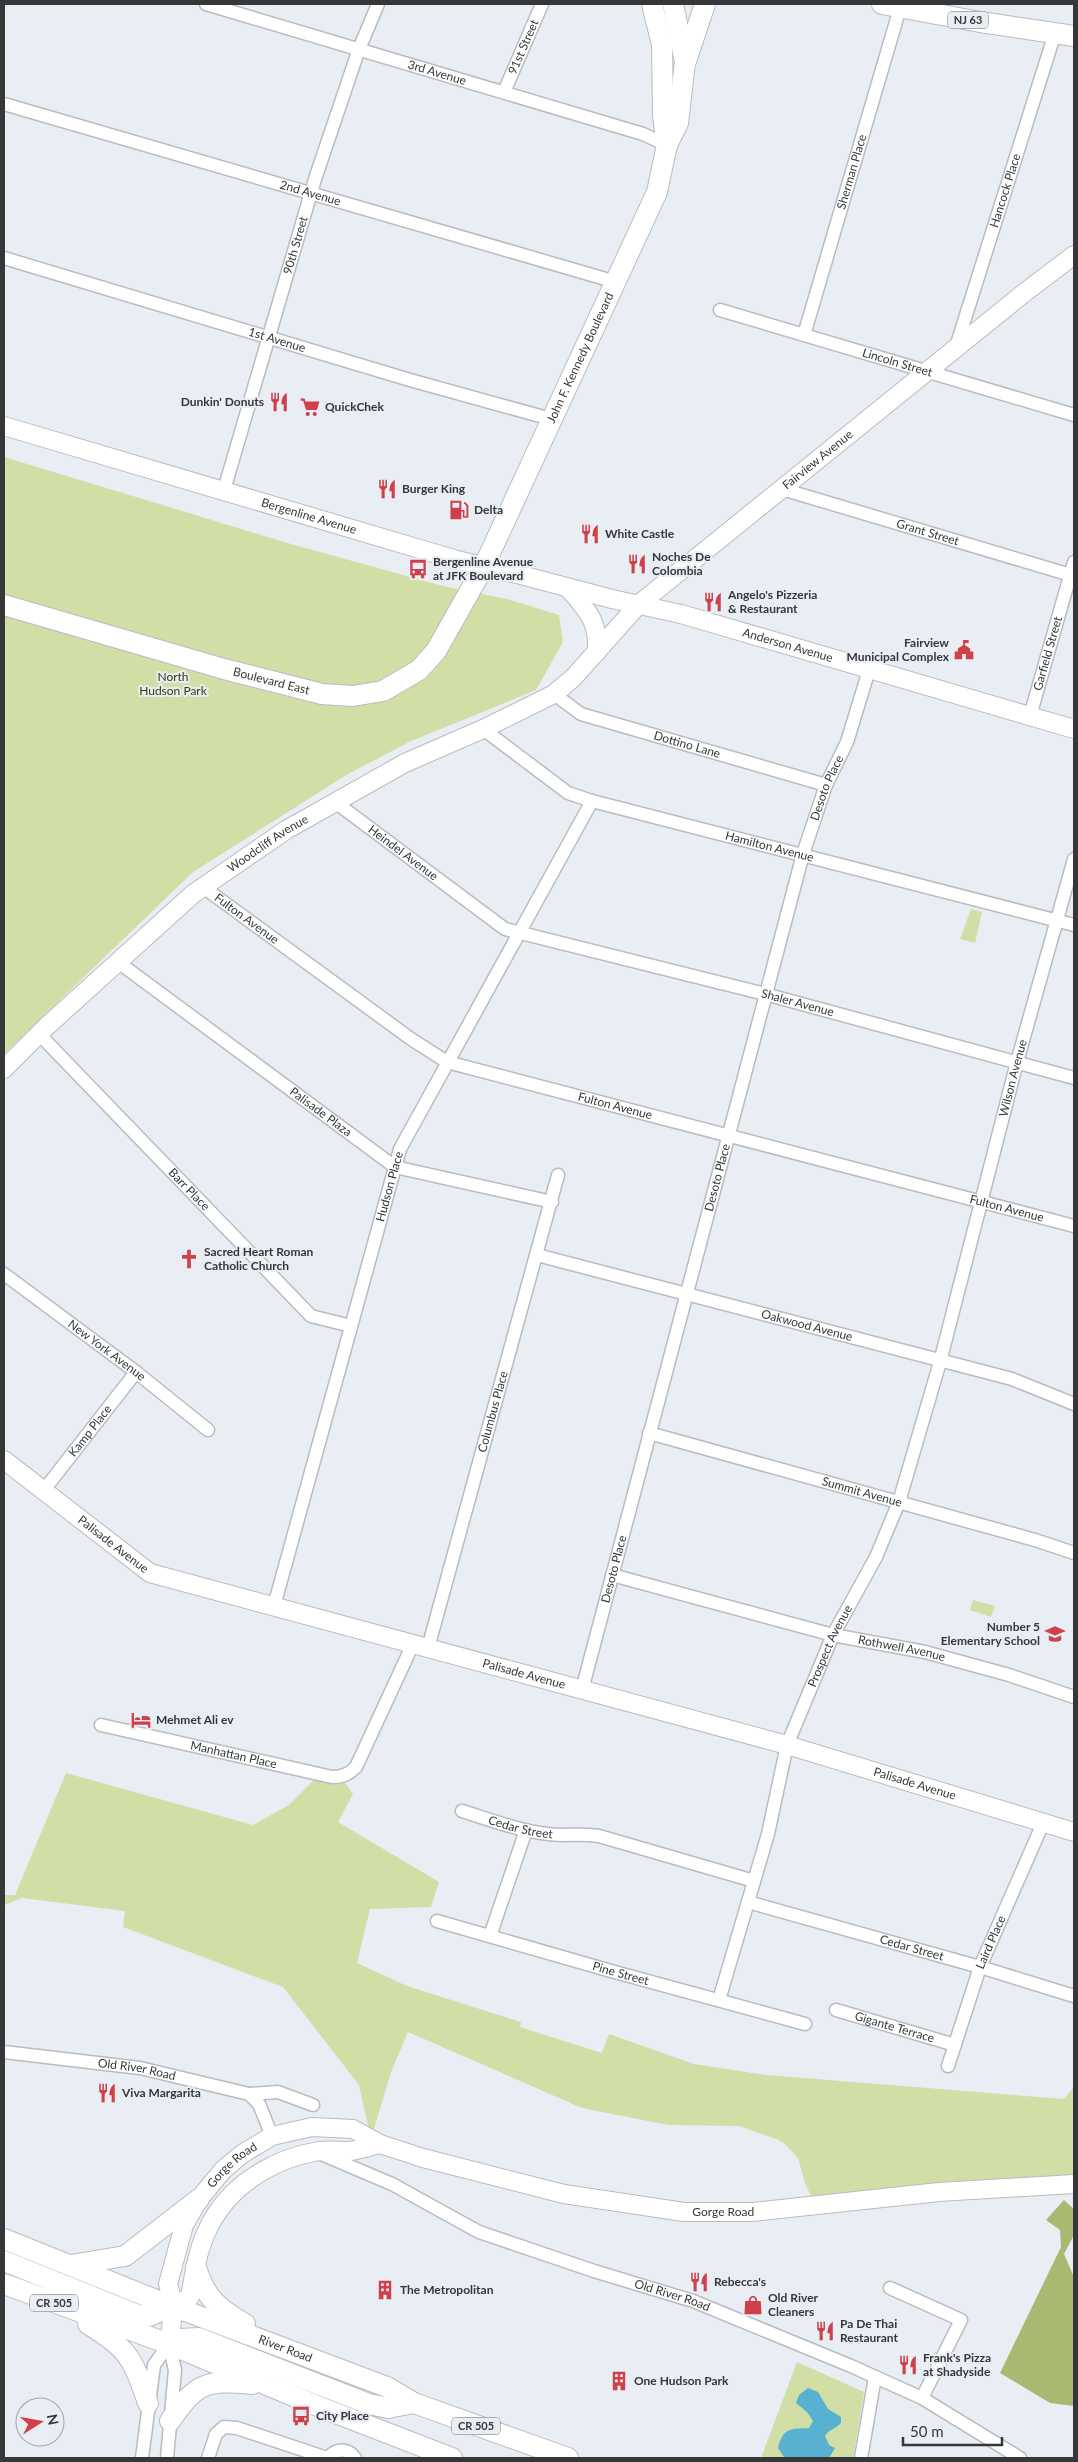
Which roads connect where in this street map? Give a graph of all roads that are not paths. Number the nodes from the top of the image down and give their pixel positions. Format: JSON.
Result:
{"nodes":[{"id":1,"x":206,"y":4,"type":"edge"},
{"id":2,"x":378,"y":4,"type":"edge"},
{"id":3,"x":542,"y":4,"type":"edge"},
{"id":4,"x":673,"y":4,"type":"edge"},
{"id":5,"x":705,"y":4,"type":"edge"},
{"id":6,"x":891,"y":6,"type":"edge"},
{"id":7,"x":243,"y":8,"type":"edge"},
{"id":8,"x":654,"y":11,"type":"edge"},
{"id":9,"x":1065,"y":34,"type":"edge"},
{"id":10,"x":359,"y":49,"type":"junction"},
{"id":11,"x":685,"y":62,"type":"junction"},
{"id":12,"x":504,"y":92,"type":"junction"},
{"id":13,"x":4,"y":104,"type":"edge"},
{"id":14,"x":667,"y":145,"type":"junction"},
{"id":15,"x":312,"y":192,"type":"junction"},
{"id":16,"x":1074,"y":255,"type":"edge"},
{"id":17,"x":4,"y":258,"type":"edge"},
{"id":18,"x":616,"y":282,"type":"junction"},
{"id":19,"x":720,"y":310,"type":"dead end"},
{"id":20,"x":804,"y":335,"type":"junction"},
{"id":21,"x":268,"y":338,"type":"junction"},
{"id":22,"x":955,"y":350,"type":"junction"},
{"id":23,"x":928,"y":372,"type":"junction"},
{"id":24,"x":1074,"y":415,"type":"edge"},
{"id":25,"x":551,"y":419,"type":"junction"},
{"id":26,"x":4,"y":426,"type":"edge"},
{"id":27,"x":782,"y":488,"type":"junction"},
{"id":28,"x":224,"y":490,"type":"junction"},
{"id":29,"x":1074,"y":562,"type":"edge"},
{"id":30,"x":484,"y":566,"type":"junction"},
{"id":31,"x":1072,"y":575,"type":"edge"},
{"id":32,"x":568,"y":588,"type":"junction"},
{"id":33,"x":616,"y":600,"type":"joint"},
{"id":34,"x":4,"y":604,"type":"edge"},
{"id":35,"x":638,"y":605,"type":"junction"},
{"id":36,"x":597,"y":652,"type":"junction"},
{"id":37,"x":869,"y":670,"type":"junction"},
{"id":38,"x":573,"y":678,"type":"joint"},
{"id":39,"x":554,"y":694,"type":"junction"},
{"id":40,"x":1030,"y":716,"type":"junction"},
{"id":41,"x":483,"y":729,"type":"junction"},
{"id":42,"x":1074,"y":729,"type":"edge"},
{"id":43,"x":826,"y":785,"type":"junction"},
{"id":44,"x":592,"y":801,"type":"junction"},
{"id":45,"x":335,"y":802,"type":"junction"},
{"id":46,"x":803,"y":854,"type":"junction"},
{"id":47,"x":1074,"y":859,"type":"edge"},
{"id":48,"x":203,"y":887,"type":"junction"},
{"id":49,"x":1056,"y":920,"type":"junction"},
{"id":50,"x":1074,"y":925,"type":"edge"},
{"id":51,"x":520,"y":934,"type":"junction"},
{"id":52,"x":118,"y":962,"type":"junction"},
{"id":53,"x":765,"y":994,"type":"junction"},
{"id":54,"x":39,"y":1034,"type":"junction"},
{"id":55,"x":447,"y":1062,"type":"junction"},
{"id":56,"x":1017,"y":1062,"type":"junction"},
{"id":57,"x":4,"y":1069,"type":"edge"},
{"id":58,"x":1074,"y":1078,"type":"edge"},
{"id":59,"x":728,"y":1134,"type":"junction"},
{"id":60,"x":395,"y":1167,"type":"junction"},
{"id":61,"x":558,"y":1175,"type":"dead end"},
{"id":62,"x":552,"y":1202,"type":"junction"},
{"id":63,"x":982,"y":1202,"type":"junction"},
{"id":64,"x":1074,"y":1226,"type":"edge"},
{"id":65,"x":537,"y":1255,"type":"junction"},
{"id":66,"x":4,"y":1274,"type":"edge"},
{"id":67,"x":686,"y":1294,"type":"junction"},
{"id":68,"x":957,"y":1297,"type":"joint"},
{"id":69,"x":351,"y":1326,"type":"junction"},
{"id":70,"x":940,"y":1362,"type":"junction"},
{"id":71,"x":136,"y":1372,"type":"junction"},
{"id":72,"x":1074,"y":1404,"type":"edge"},
{"id":73,"x":208,"y":1430,"type":"dead end"},
{"id":74,"x":649,"y":1432,"type":"junction"},
{"id":75,"x":4,"y":1460,"type":"edge"},
{"id":76,"x":44,"y":1490,"type":"junction"},
{"id":77,"x":899,"y":1502,"type":"junction"},
{"id":78,"x":1074,"y":1553,"type":"edge"},
{"id":79,"x":612,"y":1575,"type":"junction"},
{"id":80,"x":274,"y":1606,"type":"junction"},
{"id":81,"x":833,"y":1635,"type":"junction"},
{"id":82,"x":420,"y":1646,"type":"junction"},
{"id":83,"x":582,"y":1690,"type":"junction"},
{"id":84,"x":1074,"y":1697,"type":"edge"},
{"id":85,"x":101,"y":1725,"type":"dead end"},
{"id":86,"x":787,"y":1745,"type":"junction"},
{"id":87,"x":359,"y":1760,"type":"joint"},
{"id":88,"x":462,"y":1811,"type":"dead end"},
{"id":89,"x":1044,"y":1821,"type":"junction"},
{"id":90,"x":526,"y":1830,"type":"junction"},
{"id":91,"x":1074,"y":1832,"type":"edge"},
{"id":92,"x":754,"y":1881,"type":"junction"},
{"id":93,"x":748,"y":1902,"type":"junction"},
{"id":94,"x":437,"y":1920,"type":"dead end"},
{"id":95,"x":490,"y":1936,"type":"junction"},
{"id":96,"x":980,"y":1967,"type":"junction"},
{"id":97,"x":1074,"y":1996,"type":"edge"},
{"id":98,"x":719,"y":2000,"type":"junction"},
{"id":99,"x":836,"y":2010,"type":"dead end"},
{"id":100,"x":805,"y":2024,"type":"dead end"},
{"id":101,"x":955,"y":2045,"type":"junction"},
{"id":102,"x":4,"y":2052,"type":"edge"},
{"id":103,"x":948,"y":2066,"type":"dead end"},
{"id":104,"x":249,"y":2094,"type":"junction"},
{"id":105,"x":312,"y":2105,"type":"dead end"},
{"id":106,"x":272,"y":2136,"type":"junction"},
{"id":107,"x":380,"y":2144,"type":"junction"},
{"id":108,"x":316,"y":2152,"type":"junction"},
{"id":109,"x":1074,"y":2184,"type":"edge"},
{"id":110,"x":200,"y":2199,"type":"junction"},
{"id":111,"x":4,"y":2239,"type":"edge"},
{"id":112,"x":4,"y":2261,"type":"edge"},
{"id":113,"x":69,"y":2265,"type":"junction"},
{"id":114,"x":196,"y":2267,"type":"junction"},
{"id":115,"x":4,"y":2284,"type":"edge"},
{"id":116,"x":890,"y":2288,"type":"dead end"},
{"id":117,"x":54,"y":2303,"type":"junction"},
{"id":118,"x":174,"y":2306,"type":"junction"},
{"id":119,"x":169,"y":2344,"type":"junction"},
{"id":120,"x":280,"y":2347,"type":"junction"},
{"id":121,"x":875,"y":2377,"type":"junction"},
{"id":122,"x":267,"y":2385,"type":"junction"},
{"id":123,"x":922,"y":2398,"type":"junction"},
{"id":124,"x":148,"y":2403,"type":"junction"},
{"id":125,"x":414,"y":2404,"type":"junction"},
{"id":126,"x":170,"y":2421,"type":"junction"},
{"id":127,"x":142,"y":2458,"type":"edge"},
{"id":128,"x":167,"y":2458,"type":"edge"},
{"id":129,"x":208,"y":2458,"type":"edge"},
{"id":130,"x":327,"y":2458,"type":"edge"},
{"id":131,"x":356,"y":2458,"type":"edge"},
{"id":132,"x":452,"y":2458,"type":"edge"},
{"id":133,"x":568,"y":2458,"type":"edge"},
{"id":134,"x":861,"y":2458,"type":"edge"},
{"id":135,"x":1020,"y":2458,"type":"edge"}],
"edges":[{"from":1,"to":7,"type":"street","name":"3rd Avenue"},
{"from":2,"to":10,"type":"street","name":"90th Street"},
{"from":3,"to":12,"type":"street","name":"91st Street"},
{"from":4,"to":8,"type":"main road"},
{"from":4,"to":11,"type":"main road","name":"John F. Kennedy Boulevard"},
{"from":5,"to":11,"type":"main road"},
{"from":6,"to":9,"type":"main road","number":"NJ 63"},
{"from":6,"to":20,"type":"street","name":"Sherman Place"},
{"from":7,"to":10,"type":"street","name":"3rd Avenue"},
{"from":8,"to":14,"type":"main road","name":"John F. Kennedy Boulevard"},
{"from":9,"to":22,"type":"street","name":"Hancock Place"},
{"from":10,"to":12,"type":"street","name":"3rd Avenue"},
{"from":10,"to":15,"type":"street","name":"90th Street"},
{"from":11,"to":14,"type":"main road","name":"John F. Kennedy Boulevard"},
{"from":12,"to":14,"type":"street","name":"3rd Avenue"},
{"from":13,"to":15,"type":"street","name":"2nd Avenue"},
{"from":14,"to":18,"type":"main road","name":"John F. Kennedy Boulevard"},
{"from":15,"to":18,"type":"street","name":"2nd Avenue"},
{"from":15,"to":21,"type":"street","name":"90th Street"},
{"from":16,"to":22,"type":"main road","name":"Fairview Avenue"},
{"from":17,"to":21,"type":"street","name":"1st Avenue"},
{"from":18,"to":25,"type":"main road","name":"John F. Kennedy Boulevard"},
{"from":19,"to":20,"type":"street","name":"Lincoln Street"},
{"from":20,"to":23,"type":"street","name":"Lincoln Street"},
{"from":21,"to":25,"type":"street","name":"1st Avenue"},
{"from":21,"to":28,"type":"street","name":"90th Street"},
{"from":22,"to":23,"type":"main road","name":"Fairview Avenue"},
{"from":23,"to":24,"type":"street","name":"Lincoln Street"},
{"from":23,"to":27,"type":"main road","name":"Fairview Avenue"},
{"from":25,"to":30,"type":"main road","name":"John F. Kennedy Boulevard"},
{"from":26,"to":28,"type":"main road","name":"Bergenline Avenue"},
{"from":27,"to":31,"type":"street","name":"Grant Street"},
{"from":27,"to":35,"type":"main road","name":"Fairview Avenue"},
{"from":28,"to":30,"type":"main road","name":"Bergenline Avenue"},
{"from":29,"to":31,"type":"street","name":"Garfield Street"},
{"from":30,"to":32,"type":"main road","name":"Bergenline Avenue"},
{"from":30,"to":34,"type":"main road","name":"Boulevard East"},
{"from":31,"to":40,"type":"street","name":"Garfield Street"},
{"from":32,"to":33,"type":"main road","name":"Bergenline Avenue"},
{"from":32,"to":36,"type":"main road"},
{"from":33,"to":35,"type":"main road","name":"Anderson Avenue"},
{"from":35,"to":36,"type":"main road","name":"Fairview Avenue"},
{"from":35,"to":37,"type":"main road","name":"Anderson Avenue"},
{"from":36,"to":38,"type":"main road","name":"Fairview Avenue"},
{"from":37,"to":40,"type":"main road","name":"Anderson Avenue"},
{"from":37,"to":43,"type":"street","name":"Desoto Place"},
{"from":38,"to":39,"type":"main road","name":"Woodcliff Avenue"},
{"from":39,"to":41,"type":"main road","name":"Woodcliff Avenue"},
{"from":39,"to":43,"type":"street","name":"Dottino Lane"},
{"from":40,"to":42,"type":"main road","name":"Anderson Avenue"},
{"from":41,"to":44,"type":"street","name":"Hamilton Avenue"},
{"from":41,"to":45,"type":"main road","name":"Woodcliff Avenue"},
{"from":43,"to":46,"type":"street","name":"Desoto Place"},
{"from":44,"to":46,"type":"street","name":"Hamilton Avenue"},
{"from":44,"to":51,"type":"street","name":"Hudson Place"},
{"from":45,"to":48,"type":"main road","name":"Woodcliff Avenue"},
{"from":45,"to":51,"type":"street","name":"Heindel Avenue"},
{"from":46,"to":49,"type":"street","name":"Hamilton Avenue"},
{"from":46,"to":53,"type":"street","name":"Desoto Place"},
{"from":47,"to":49,"type":"street","name":"Wilson Avenue"},
{"from":48,"to":52,"type":"main road","name":"Woodcliff Avenue"},
{"from":48,"to":55,"type":"street","name":"Fulton Avenue"},
{"from":49,"to":50,"type":"street","name":"Hamilton Avenue"},
{"from":49,"to":56,"type":"street","name":"Wilson Avenue"},
{"from":51,"to":53,"type":"street","name":"Shaler Avenue"},
{"from":51,"to":55,"type":"street","name":"Hudson Place"},
{"from":52,"to":54,"type":"main road","name":"Woodcliff Avenue"},
{"from":52,"to":60,"type":"street","name":"Palisade Plaza"},
{"from":53,"to":56,"type":"street","name":"Shaler Avenue"},
{"from":53,"to":59,"type":"street","name":"Desoto Place"},
{"from":54,"to":57,"type":"main road","name":"Woodcliff Avenue"},
{"from":54,"to":69,"type":"street","name":"Barr Place"},
{"from":55,"to":59,"type":"street","name":"Fulton Avenue"},
{"from":55,"to":60,"type":"street","name":"Hudson Place"},
{"from":56,"to":58,"type":"street","name":"Shaler Avenue"},
{"from":56,"to":63,"type":"street","name":"Wilson Avenue"},
{"from":59,"to":63,"type":"street","name":"Fulton Avenue"},
{"from":59,"to":67,"type":"street","name":"Desoto Place"},
{"from":60,"to":62,"type":"street","name":"Palisade Plaza"},
{"from":60,"to":69,"type":"street","name":"Hudson Place"},
{"from":61,"to":62,"type":"street","name":"Columbus Place"},
{"from":62,"to":65,"type":"street","name":"Columbus Place"},
{"from":63,"to":64,"type":"street","name":"Fulton Avenue"},
{"from":63,"to":68,"type":"street","name":"Wilson Avenue"},
{"from":65,"to":67,"type":"street","name":"Oakwood Avenue"},
{"from":65,"to":82,"type":"street","name":"Columbus Place"},
{"from":66,"to":71,"type":"street","name":"New York Avenue"},
{"from":67,"to":70,"type":"street","name":"Oakwood Avenue"},
{"from":67,"to":74,"type":"street","name":"Desoto Place"},
{"from":68,"to":70,"type":"street","name":"Prospect Avenue"},
{"from":69,"to":80,"type":"street","name":"Hudson Place"},
{"from":70,"to":72,"type":"street","name":"Oakwood Avenue"},
{"from":70,"to":77,"type":"street","name":"Prospect Avenue"},
{"from":71,"to":73,"type":"street","name":"New York Avenue"},
{"from":71,"to":76,"type":"street","name":"Kamp Place"},
{"from":74,"to":77,"type":"street","name":"Summit Avenue"},
{"from":74,"to":79,"type":"street","name":"Desoto Place"},
{"from":75,"to":76,"type":"main road","name":"Palisade Avenue"},
{"from":76,"to":80,"type":"main road","name":"Palisade Avenue"},
{"from":77,"to":78,"type":"street","name":"Summit Avenue"},
{"from":77,"to":81,"type":"street","name":"Prospect Avenue"},
{"from":79,"to":81,"type":"street","name":"Rothwell Avenue"},
{"from":79,"to":83,"type":"street","name":"Desoto Place"},
{"from":80,"to":82,"type":"main road","name":"Palisade Avenue"},
{"from":81,"to":84,"type":"street","name":"Rothwell Avenue"},
{"from":81,"to":86,"type":"street","name":"Prospect Avenue"},
{"from":82,"to":83,"type":"main road","name":"Palisade Avenue"},
{"from":82,"to":87,"type":"street","name":"Columbus Place"},
{"from":83,"to":86,"type":"main road","name":"Palisade Avenue"},
{"from":85,"to":87,"type":"street","name":"Manhattan Place"},
{"from":86,"to":89,"type":"main road","name":"Palisade Avenue"},
{"from":86,"to":92,"type":"street","name":"Prospect Avenue"},
{"from":88,"to":90,"type":"street","name":"Cedar Street"},
{"from":89,"to":91,"type":"main road","name":"Palisade Avenue"},
{"from":89,"to":96,"type":"street","name":"Laird Place"},
{"from":90,"to":92,"type":"street","name":"Cedar Street"},
{"from":90,"to":95,"type":"street"},
{"from":92,"to":93,"type":"street","name":"Prospect Avenue"},
{"from":93,"to":96,"type":"street","name":"Cedar Street"},
{"from":93,"to":98,"type":"street","name":"Prospect Avenue"},
{"from":94,"to":95,"type":"street","name":"Pine Street"},
{"from":95,"to":98,"type":"street","name":"Pine Street"},
{"from":96,"to":97,"type":"street","name":"Cedar Street"},
{"from":96,"to":101,"type":"street","name":"Laird Place"},
{"from":98,"to":100,"type":"street","name":"Pine Street"},
{"from":99,"to":101,"type":"street","name":"Gigante Terrace"},
{"from":101,"to":103,"type":"street","name":"Laird Place"},
{"from":102,"to":104,"type":"street","name":"Old River Road"},
{"from":104,"to":105,"type":"street","name":"Old River Road"},
{"from":104,"to":106,"type":"street"},
{"from":106,"to":107,"type":"main road","name":"Gorge Road"},
{"from":106,"to":110,"type":"main road","name":"Gorge Road"},
{"from":107,"to":108,"type":"main road","name":"Gorge Road"},
{"from":107,"to":109,"type":"main road","name":"Gorge Road"},
{"from":108,"to":114,"type":"main road","name":"Gorge Road"},
{"from":108,"to":121,"type":"street","name":"Old River Road"},
{"from":110,"to":113,"type":"main road"},
{"from":110,"to":118,"type":"main road","name":"Gorge Road"},
{"from":111,"to":113,"type":"main road","name":"River Road","number":"CR 505"},
{"from":112,"to":118,"type":"main road"},
{"from":113,"to":118,"type":"main road","name":"River Road","number":"CR 505"},
{"from":114,"to":118,"type":"main road","name":"Gorge Road"},
{"from":114,"to":120,"type":"main road"},
{"from":115,"to":117,"type":"main road","number":"CR 505"},
{"from":116,"to":123,"type":"street"},
{"from":117,"to":119,"type":"main road","number":"CR 505"},
{"from":117,"to":124,"type":"main road"},
{"from":118,"to":119,"type":"main road","name":"Gorge Road"},
{"from":118,"to":120,"type":"main road","name":"River Road","number":"CR 505"},
{"from":119,"to":122,"type":"main road","number":"CR 505"},
{"from":119,"to":124,"type":"street"},
{"from":119,"to":125,"type":"main road"},
{"from":119,"to":126,"type":"street"},
{"from":120,"to":125,"type":"main road","name":"River Road","number":"CR 505"},
{"from":121,"to":123,"type":"street","name":"Old River Road"},
{"from":121,"to":134,"type":"street"},
{"from":122,"to":126,"type":"main road"},
{"from":122,"to":132,"type":"main road","number":"CR 505"},
{"from":123,"to":135,"type":"street","name":"Old River Road"},
{"from":124,"to":127,"type":"street"},
{"from":125,"to":133,"type":"main road","name":"River Road","number":"CR 505"},
{"from":126,"to":128,"type":"street"},
{"from":129,"to":130,"type":"street"},
{"from":130,"to":131,"type":"street"}]}
